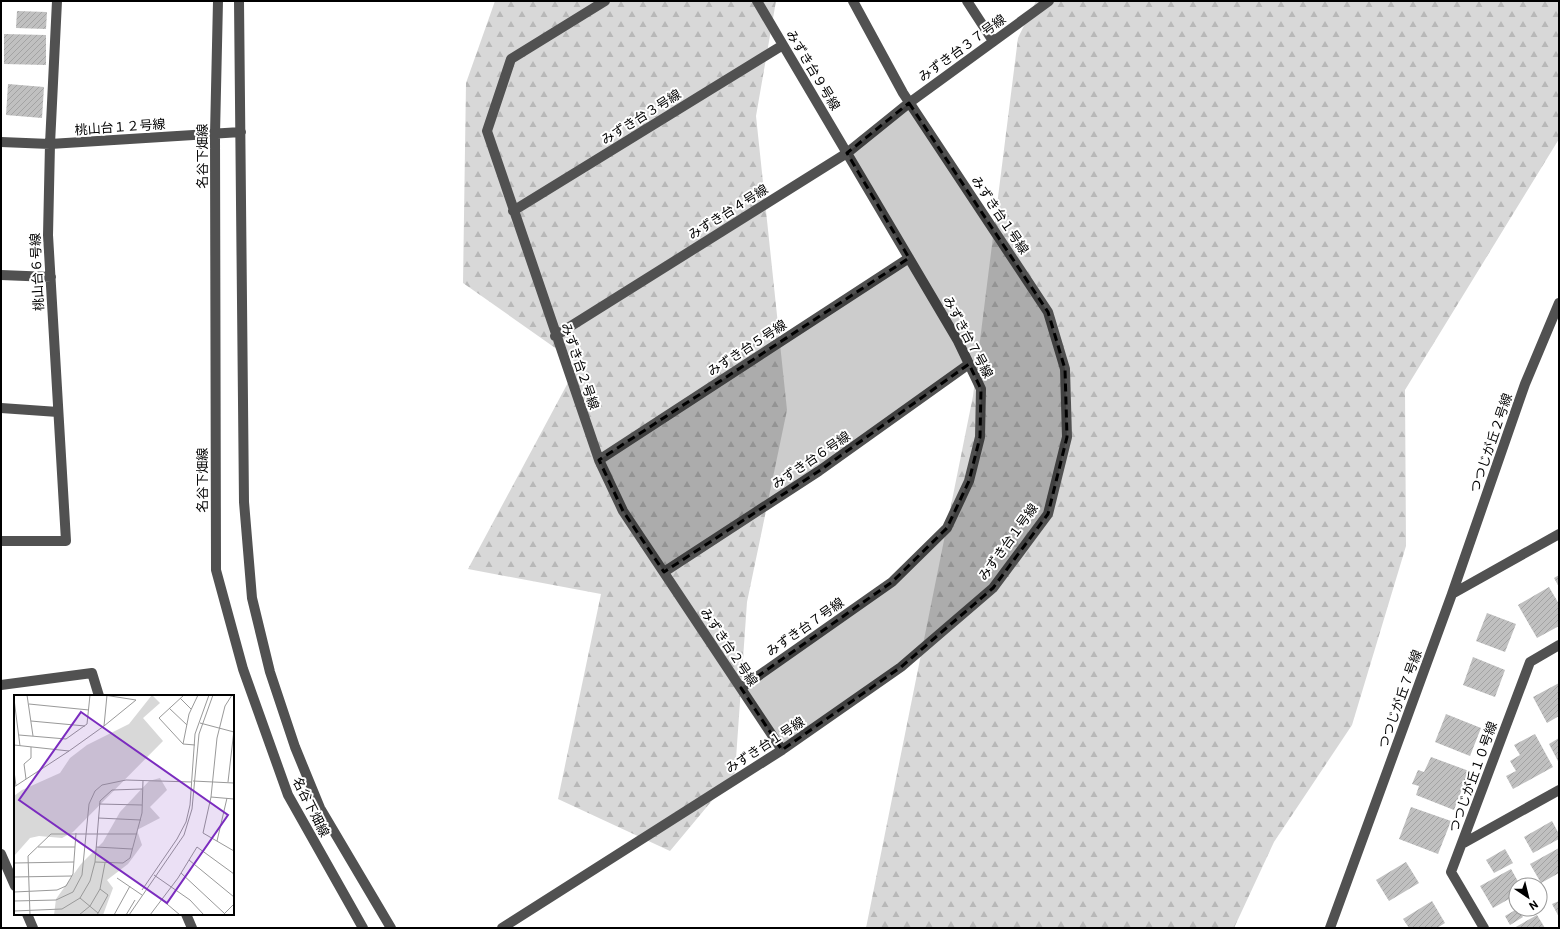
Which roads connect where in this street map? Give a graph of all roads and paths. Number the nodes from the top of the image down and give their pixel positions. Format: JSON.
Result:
{"nodes":[{"id":1,"x":57,"y":1,"type":"edge"},
{"id":2,"x":218,"y":1,"type":"edge"},
{"id":3,"x":239,"y":1,"type":"edge"},
{"id":4,"x":605,"y":1,"type":"edge"},
{"id":5,"x":757,"y":1,"type":"edge"},
{"id":6,"x":853,"y":1,"type":"edge"},
{"id":7,"x":967,"y":1,"type":"edge"},
{"id":8,"x":1049,"y":1,"type":"edge"},
{"id":9,"x":992,"y":41,"type":"junction"},
{"id":10,"x":783,"y":45,"type":"junction"},
{"id":11,"x":910,"y":103,"type":"junction"},
{"id":12,"x":241,"y":132,"type":"junction"},
{"id":13,"x":215,"y":134,"type":"junction"},
{"id":14,"x":1,"y":142,"type":"edge"},
{"id":15,"x":50,"y":144,"type":"junction"},
{"id":16,"x":847,"y":153,"type":"junction"},
{"id":17,"x":514,"y":211,"type":"junction"},
{"id":18,"x":909,"y":258,"type":"junction"},
{"id":19,"x":1,"y":276,"type":"edge"},
{"id":20,"x":50,"y":278,"type":"junction"},
{"id":21,"x":1559,"y":303,"type":"edge"},
{"id":22,"x":555,"y":336,"type":"junction"},
{"id":23,"x":969,"y":364,"type":"junction"},
{"id":24,"x":1,"y":408,"type":"edge"},
{"id":25,"x":58,"y":412,"type":"junction"},
{"id":26,"x":599,"y":460,"type":"junction"},
{"id":27,"x":1559,"y":534,"type":"edge"},
{"id":28,"x":1,"y":541,"type":"edge"},
{"id":29,"x":664,"y":572,"type":"junction"},
{"id":30,"x":1452,"y":594,"type":"junction"},
{"id":31,"x":1559,"y":645,"type":"edge"},
{"id":32,"x":1,"y":685,"type":"edge"},
{"id":33,"x":741,"y":688,"type":"junction"},
{"id":34,"x":99,"y":695,"type":"edge"},
{"id":35,"x":782,"y":750,"type":"junction"},
{"id":36,"x":1559,"y":790,"type":"edge"},
{"id":37,"x":1462,"y":844,"type":"junction"},
{"id":38,"x":1,"y":854,"type":"edge"},
{"id":39,"x":14,"y":884,"type":"edge"},
{"id":40,"x":27,"y":915,"type":"edge"},
{"id":41,"x":186,"y":915,"type":"edge"},
{"id":42,"x":33,"y":928,"type":"edge"},
{"id":43,"x":192,"y":928,"type":"edge"},
{"id":44,"x":363,"y":928,"type":"edge"},
{"id":45,"x":391,"y":928,"type":"edge"},
{"id":46,"x":502,"y":928,"type":"edge"},
{"id":47,"x":1330,"y":928,"type":"edge"},
{"id":48,"x":1484,"y":928,"type":"edge"}],
"edges":[{"from":1,"to":15,"type":"street","name":"桃山台６号線"},
{"from":2,"to":13,"type":"street","name":"名谷下畑線"},
{"from":3,"to":12,"type":"street","name":"名谷下畑線"},
{"from":4,"to":17,"type":"street","name":"みずき台２号線"},
{"from":5,"to":10,"type":"street","name":"みずき台９号線"},
{"from":6,"to":11,"type":"street","name":"みずき台１号線"},
{"from":7,"to":9,"type":"street"},
{"from":8,"to":9,"type":"street","name":"みずき台３７号線"},
{"from":9,"to":11,"type":"street","name":"みずき台３７号線"},
{"from":10,"to":16,"type":"street","name":"みずき台９号線"},
{"from":10,"to":17,"type":"street","name":"みずき台３号線"},
{"from":11,"to":16,"type":"street","name":"みずき台４号線"},
{"from":11,"to":35,"type":"street","name":"みずき台１号線"},
{"from":12,"to":13,"type":"street","name":"桃山台１２号線"},
{"from":12,"to":45,"type":"street","name":"名谷下畑線"},
{"from":13,"to":15,"type":"street","name":"桃山台１２号線"},
{"from":13,"to":44,"type":"street","name":"名谷下畑線"},
{"from":14,"to":15,"type":"street","name":"桃山台１２号線"},
{"from":15,"to":20,"type":"street","name":"桃山台６号線"},
{"from":16,"to":18,"type":"street","name":"みずき台７号線"},
{"from":16,"to":22,"type":"street","name":"みずき台４号線"},
{"from":17,"to":22,"type":"street","name":"みずき台２号線"},
{"from":18,"to":23,"type":"street","name":"みずき台７号線"},
{"from":18,"to":26,"type":"street","name":"みずき台５号線"},
{"from":19,"to":20,"type":"street"},
{"from":20,"to":25,"type":"street","name":"桃山台６号線"},
{"from":21,"to":30,"type":"street","name":"つつじが丘２号線"},
{"from":22,"to":26,"type":"street","name":"みずき台２号線"},
{"from":23,"to":29,"type":"street","name":"みずき台６号線"},
{"from":23,"to":33,"type":"street","name":"みずき台７号線"},
{"from":24,"to":25,"type":"street"},
{"from":25,"to":28,"type":"street","name":"桃山台６号線"},
{"from":26,"to":29,"type":"street","name":"みずき台２号線"},
{"from":27,"to":30,"type":"street"},
{"from":29,"to":33,"type":"street","name":"みずき台２号線"},
{"from":30,"to":47,"type":"street","name":"つつじが丘７号線"},
{"from":31,"to":37,"type":"street","name":"つつじが丘１０号線"},
{"from":32,"to":34,"type":"street"},
{"from":33,"to":35,"type":"street","name":"みずき台２号線"},
{"from":35,"to":46,"type":"street","name":"みずき台１号線"},
{"from":36,"to":37,"type":"street"},
{"from":37,"to":48,"type":"street","name":"つつじが丘１０号線"},
{"from":38,"to":39,"type":"street"},
{"from":40,"to":42,"type":"street"},
{"from":41,"to":43,"type":"street"}]}
